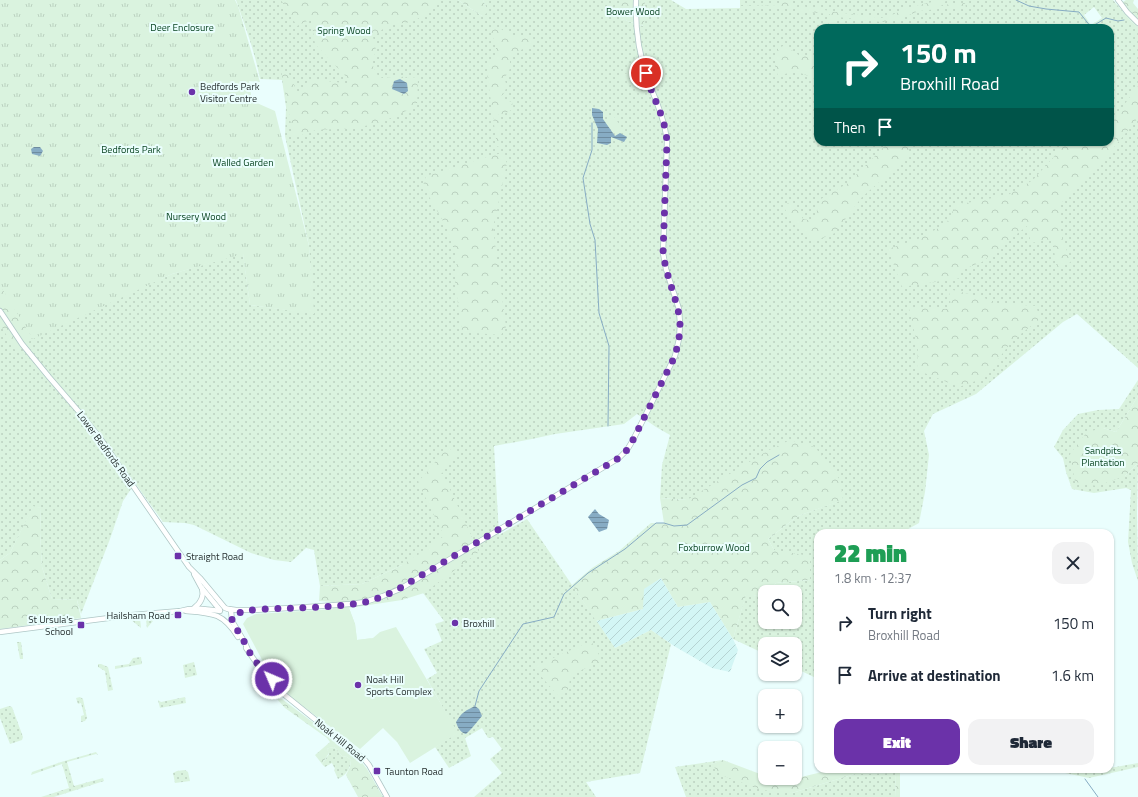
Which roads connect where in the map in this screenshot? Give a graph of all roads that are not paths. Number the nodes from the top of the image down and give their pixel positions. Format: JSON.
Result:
{"nodes":[{"id":1,"x":636,"y":0,"type":"edge"},
{"id":2,"x":1118,"y":0,"type":"edge"},
{"id":3,"x":1138,"y":24,"type":"edge"},
{"id":4,"x":0,"y":311,"type":"edge"},
{"id":5,"x":192,"y":571,"type":"junction"},
{"id":6,"x":201,"y":587,"type":"junction"},
{"id":7,"x":194,"y":608,"type":"junction"},
{"id":8,"x":224,"y":609,"type":"junction"},
{"id":9,"x":253,"y":610,"type":"junction"},
{"id":10,"x":180,"y":611,"type":"junction"},
{"id":11,"x":232,"y":616,"type":"junction"},
{"id":12,"x":220,"y":617,"type":"junction"},
{"id":13,"x":225,"y":621,"type":"junction"},
{"id":14,"x":0,"y":632,"type":"edge"},
{"id":15,"x":248,"y":650,"type":"junction"},
{"id":16,"x":269,"y":681,"type":"junction"},
{"id":17,"x":281,"y":692,"type":"junction"},
{"id":18,"x":387,"y":797,"type":"edge"}],
"edges":[{"from":1,"to":9,"type":"street"},
{"from":2,"to":3,"type":"street"},
{"from":4,"to":5,"type":"street","name":"Lower Bedfords Road"},
{"from":5,"to":6,"type":"street","name":"Lower Bedfords Road"},
{"from":5,"to":8,"type":"street","name":"Lower Bedfords Road"},
{"from":6,"to":7,"type":"street"},
{"from":6,"to":8,"type":"street","name":"Lower Bedfords Road"},
{"from":7,"to":8,"type":"street"},
{"from":7,"to":10,"type":"street"},
{"from":8,"to":9,"type":"street"},
{"from":8,"to":11,"type":"street","name":"Noak Hill Road"},
{"from":8,"to":12,"type":"street"},
{"from":9,"to":11,"type":"street"},
{"from":10,"to":12,"type":"street","name":"Noak Hill Road"},
{"from":10,"to":14,"type":"street"},
{"from":11,"to":13,"type":"street"},
{"from":11,"to":15,"type":"street","name":"Noak Hill Road"},
{"from":12,"to":13,"type":"street","name":"Noak Hill Road"},
{"from":13,"to":15,"type":"street","name":"Noak Hill Road"},
{"from":15,"to":16,"type":"street","name":"Noak Hill Road"},
{"from":16,"to":17,"type":"street","name":"Noak Hill Road"},
{"from":16,"to":17,"type":"street","name":"Noak Hill Road"},
{"from":17,"to":18,"type":"street","name":"Noak Hill Road"}]}
